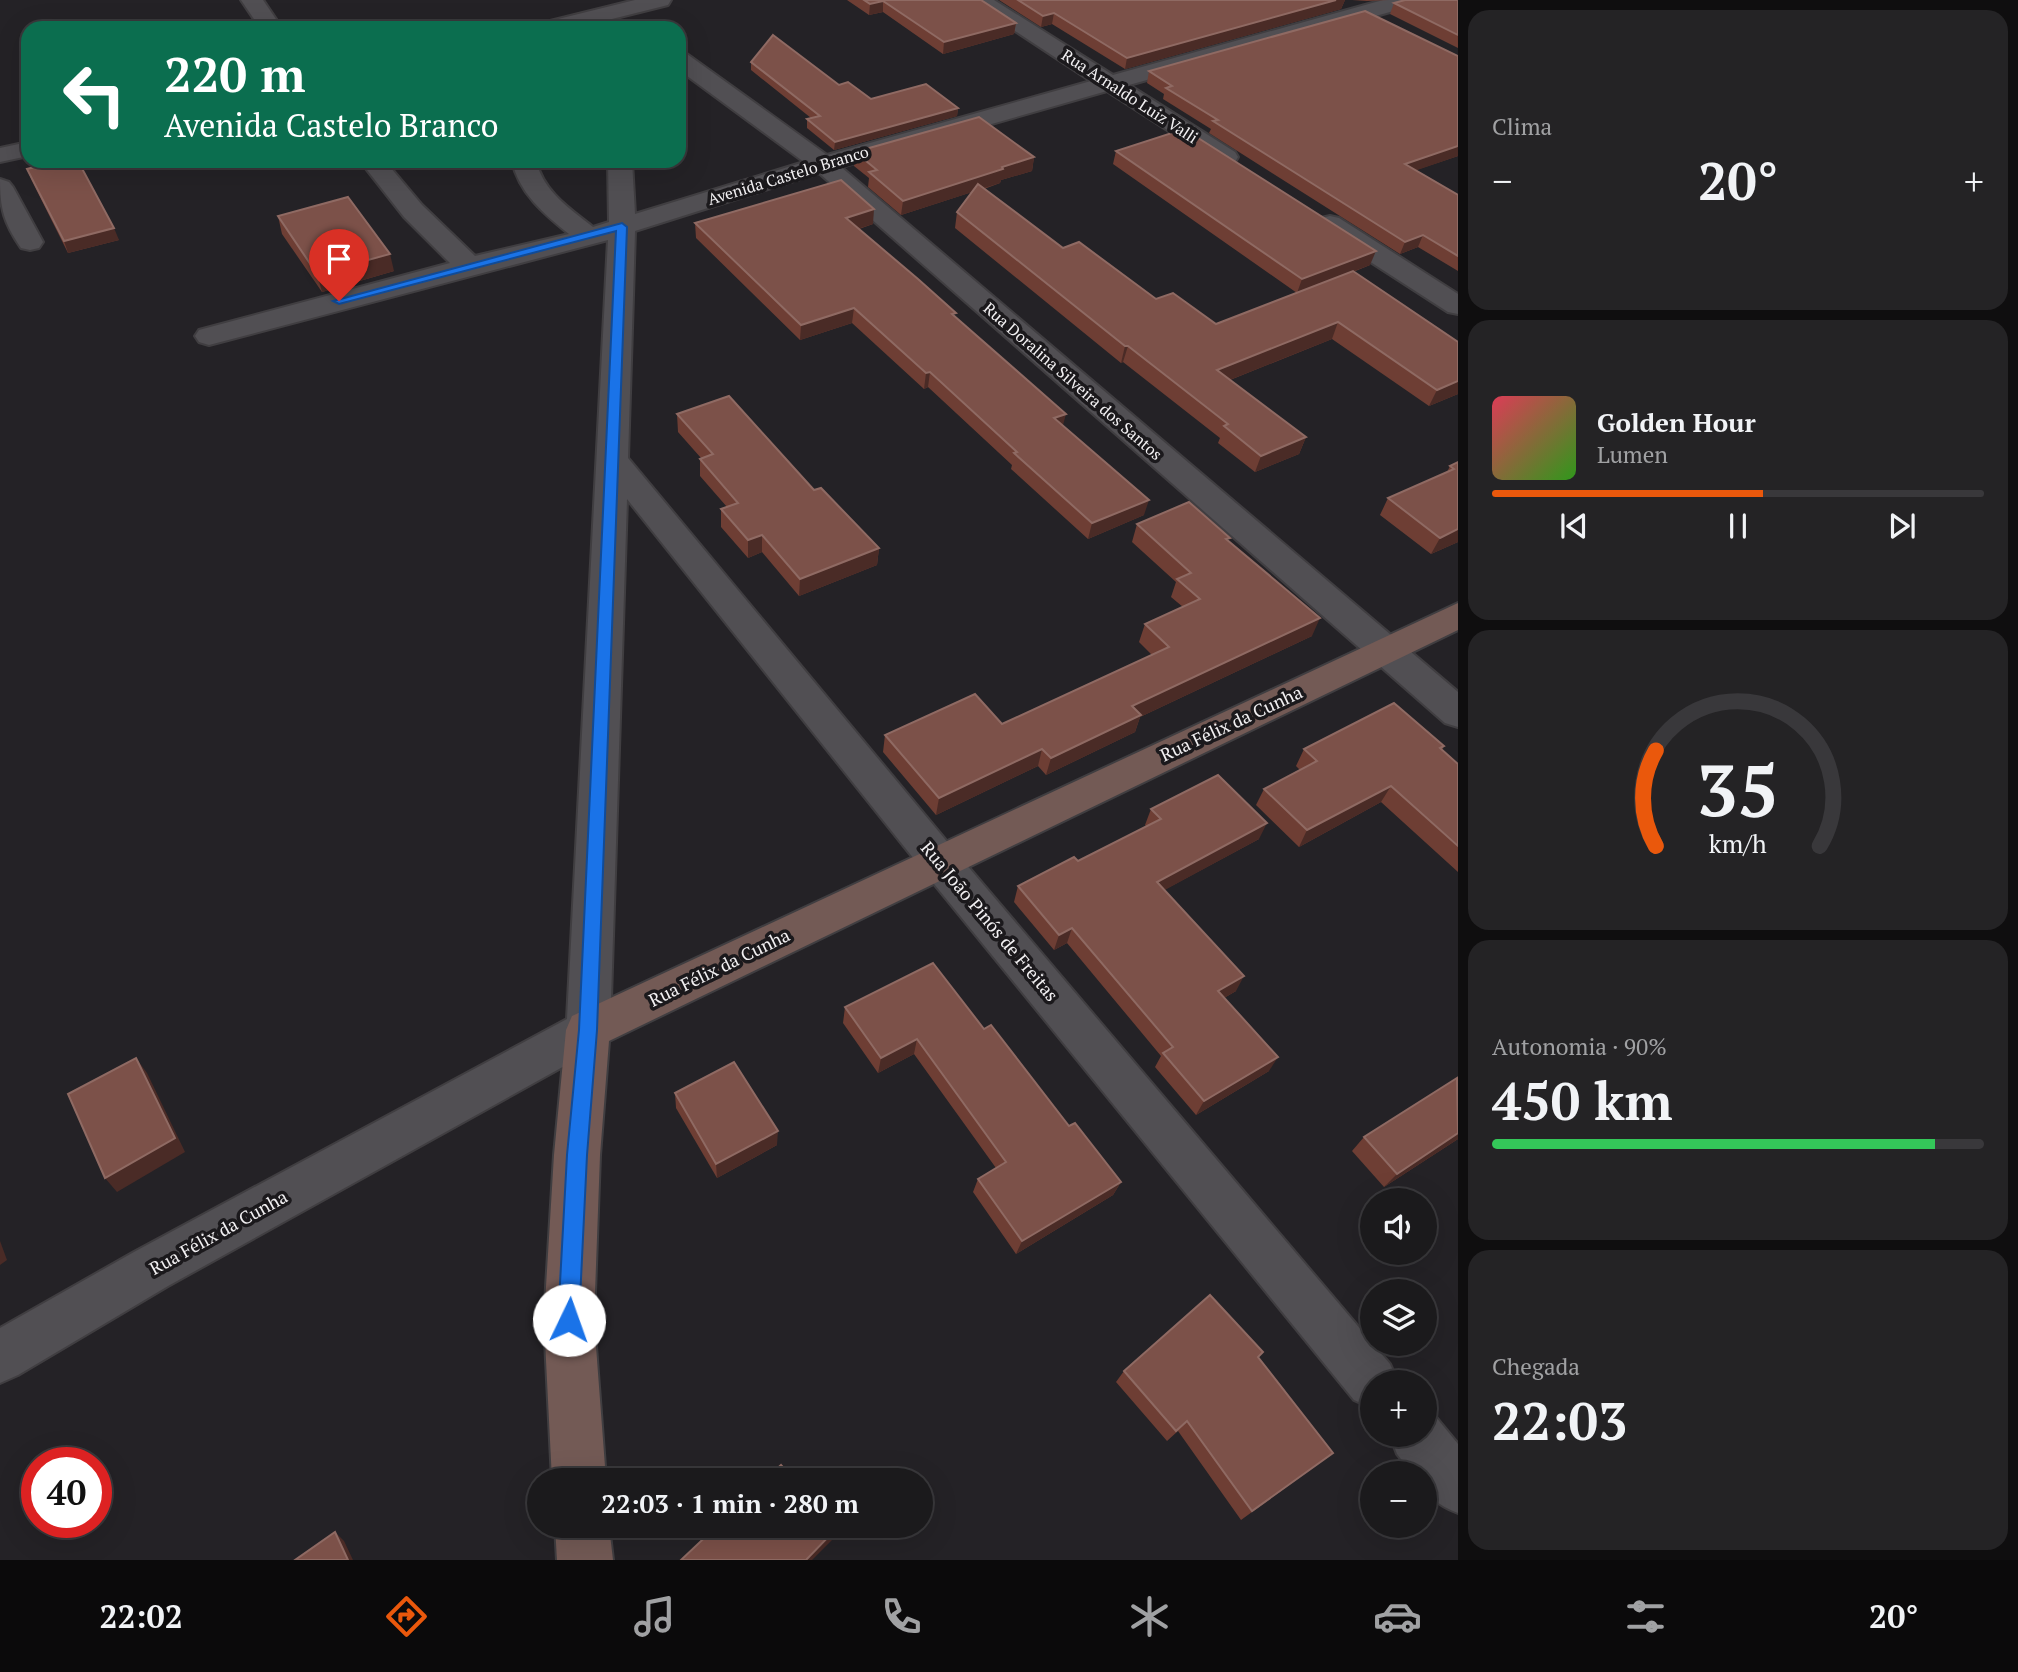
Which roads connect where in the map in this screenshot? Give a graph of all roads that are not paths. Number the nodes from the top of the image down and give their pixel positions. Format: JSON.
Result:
{"nodes":[{"id":1,"x":252,"y":0,"type":"edge"},
{"id":2,"x":591,"y":0,"type":"edge"},
{"id":3,"x":660,"y":0,"type":"edge"},
{"id":4,"x":979,"y":0,"type":"edge"},
{"id":5,"x":1339,"y":0,"type":"edge"},
{"id":6,"x":1407,"y":0,"type":"edge"},
{"id":7,"x":1364,"y":12,"type":"junction"},
{"id":8,"x":612,"y":13,"type":"junction"},
{"id":9,"x":266,"y":21,"type":"edge"},
{"id":10,"x":579,"y":21,"type":"edge"},
{"id":11,"x":625,"y":21,"type":"edge"},
{"id":12,"x":1388,"y":24,"type":"edge"},
{"id":13,"x":686,"y":64,"type":"edge"},
{"id":14,"x":1109,"y":82,"type":"junction"},
{"id":15,"x":21,"y":150,"type":"edge"},
{"id":16,"x":0,"y":155,"type":"edge"},
{"id":17,"x":823,"y":164,"type":"junction"},
{"id":18,"x":378,"y":168,"type":"edge"},
{"id":19,"x":527,"y":168,"type":"edge"},
{"id":20,"x":620,"y":168,"type":"edge"},
{"id":21,"x":1248,"y":172,"type":"edge"},
{"id":22,"x":0,"y":187,"type":"edge"},
{"id":23,"x":1307,"y":209,"type":"edge"},
{"id":24,"x":622,"y":227,"type":"junction"},
{"id":25,"x":589,"y":237,"type":"junction"},
{"id":26,"x":30,"y":242,"type":"dead end"},
{"id":27,"x":469,"y":266,"type":"junction"},
{"id":28,"x":1458,"y":306,"type":"edge"},
{"id":29,"x":209,"y":336,"type":"dead end"},
{"id":30,"x":611,"y":458,"type":"junction"},
{"id":31,"x":1458,"y":614,"type":"edge"},
{"id":32,"x":1384,"y":650,"type":"junction"},
{"id":33,"x":1458,"y":713,"type":"edge"},
{"id":34,"x":940,"y":862,"type":"junction"},
{"id":35,"x":588,"y":1030,"type":"junction"},
{"id":36,"x":0,"y":1357,"type":"edge"},
{"id":37,"x":1362,"y":1370,"type":"edge"},
{"id":38,"x":1426,"y":1447,"type":"edge"},
{"id":39,"x":578,"y":1468,"type":"edge"},
{"id":40,"x":1458,"y":1486,"type":"edge"},
{"id":41,"x":584,"y":1538,"type":"edge"},
{"id":42,"x":585,"y":1560,"type":"edge"}],
"edges":[{"from":1,"to":9,"type":"street"},
{"from":2,"to":8,"type":"street"},
{"from":3,"to":8,"type":"street"},
{"from":4,"to":14,"type":"street","name":"Rua Arnaldo Luiz Valli"},
{"from":5,"to":7,"type":"street"},
{"from":6,"to":7,"type":"street","name":"Avenida Castelo Branco"},
{"from":7,"to":12,"type":"street"},
{"from":7,"to":14,"type":"street","name":"Avenida Castelo Branco"},
{"from":8,"to":10,"type":"street"},
{"from":8,"to":11,"type":"street"},
{"from":13,"to":17,"type":"street","name":"Rua Doralina Silveira dos Santos"},
{"from":14,"to":17,"type":"street","name":"Avenida Castelo Branco"},
{"from":14,"to":21,"type":"street","name":"Rua Arnaldo Luiz Valli"},
{"from":15,"to":16,"type":"street"},
{"from":17,"to":24,"type":"street","name":"Avenida Castelo Branco"},
{"from":17,"to":32,"type":"street","name":"Rua Doralina Silveira dos Santos"},
{"from":18,"to":27,"type":"street"},
{"from":19,"to":25,"type":"street"},
{"from":20,"to":24,"type":"street"},
{"from":22,"to":26,"type":"street"},
{"from":23,"to":28,"type":"street"},
{"from":24,"to":25,"type":"street","name":"Avenida Castelo Branco"},
{"from":24,"to":30,"type":"street"},
{"from":25,"to":27,"type":"street","name":"Avenida Castelo Branco"},
{"from":27,"to":29,"type":"street","name":"Avenida Castelo Branco"},
{"from":30,"to":34,"type":"street","name":"Rua João Pinós de Freitas"},
{"from":30,"to":35,"type":"street"},
{"from":31,"to":32,"type":"street","name":"Rua Félix da Cunha"},
{"from":32,"to":33,"type":"street","name":"Rua Doralina Silveira dos Santos"},
{"from":32,"to":34,"type":"street","name":"Rua Félix da Cunha"},
{"from":34,"to":35,"type":"street","name":"Rua Félix da Cunha"},
{"from":34,"to":37,"type":"street","name":"Rua João Pinós de Freitas"},
{"from":35,"to":36,"type":"street","name":"Rua Félix da Cunha"},
{"from":35,"to":39,"type":"street"},
{"from":38,"to":40,"type":"street"},
{"from":41,"to":42,"type":"street"}]}
